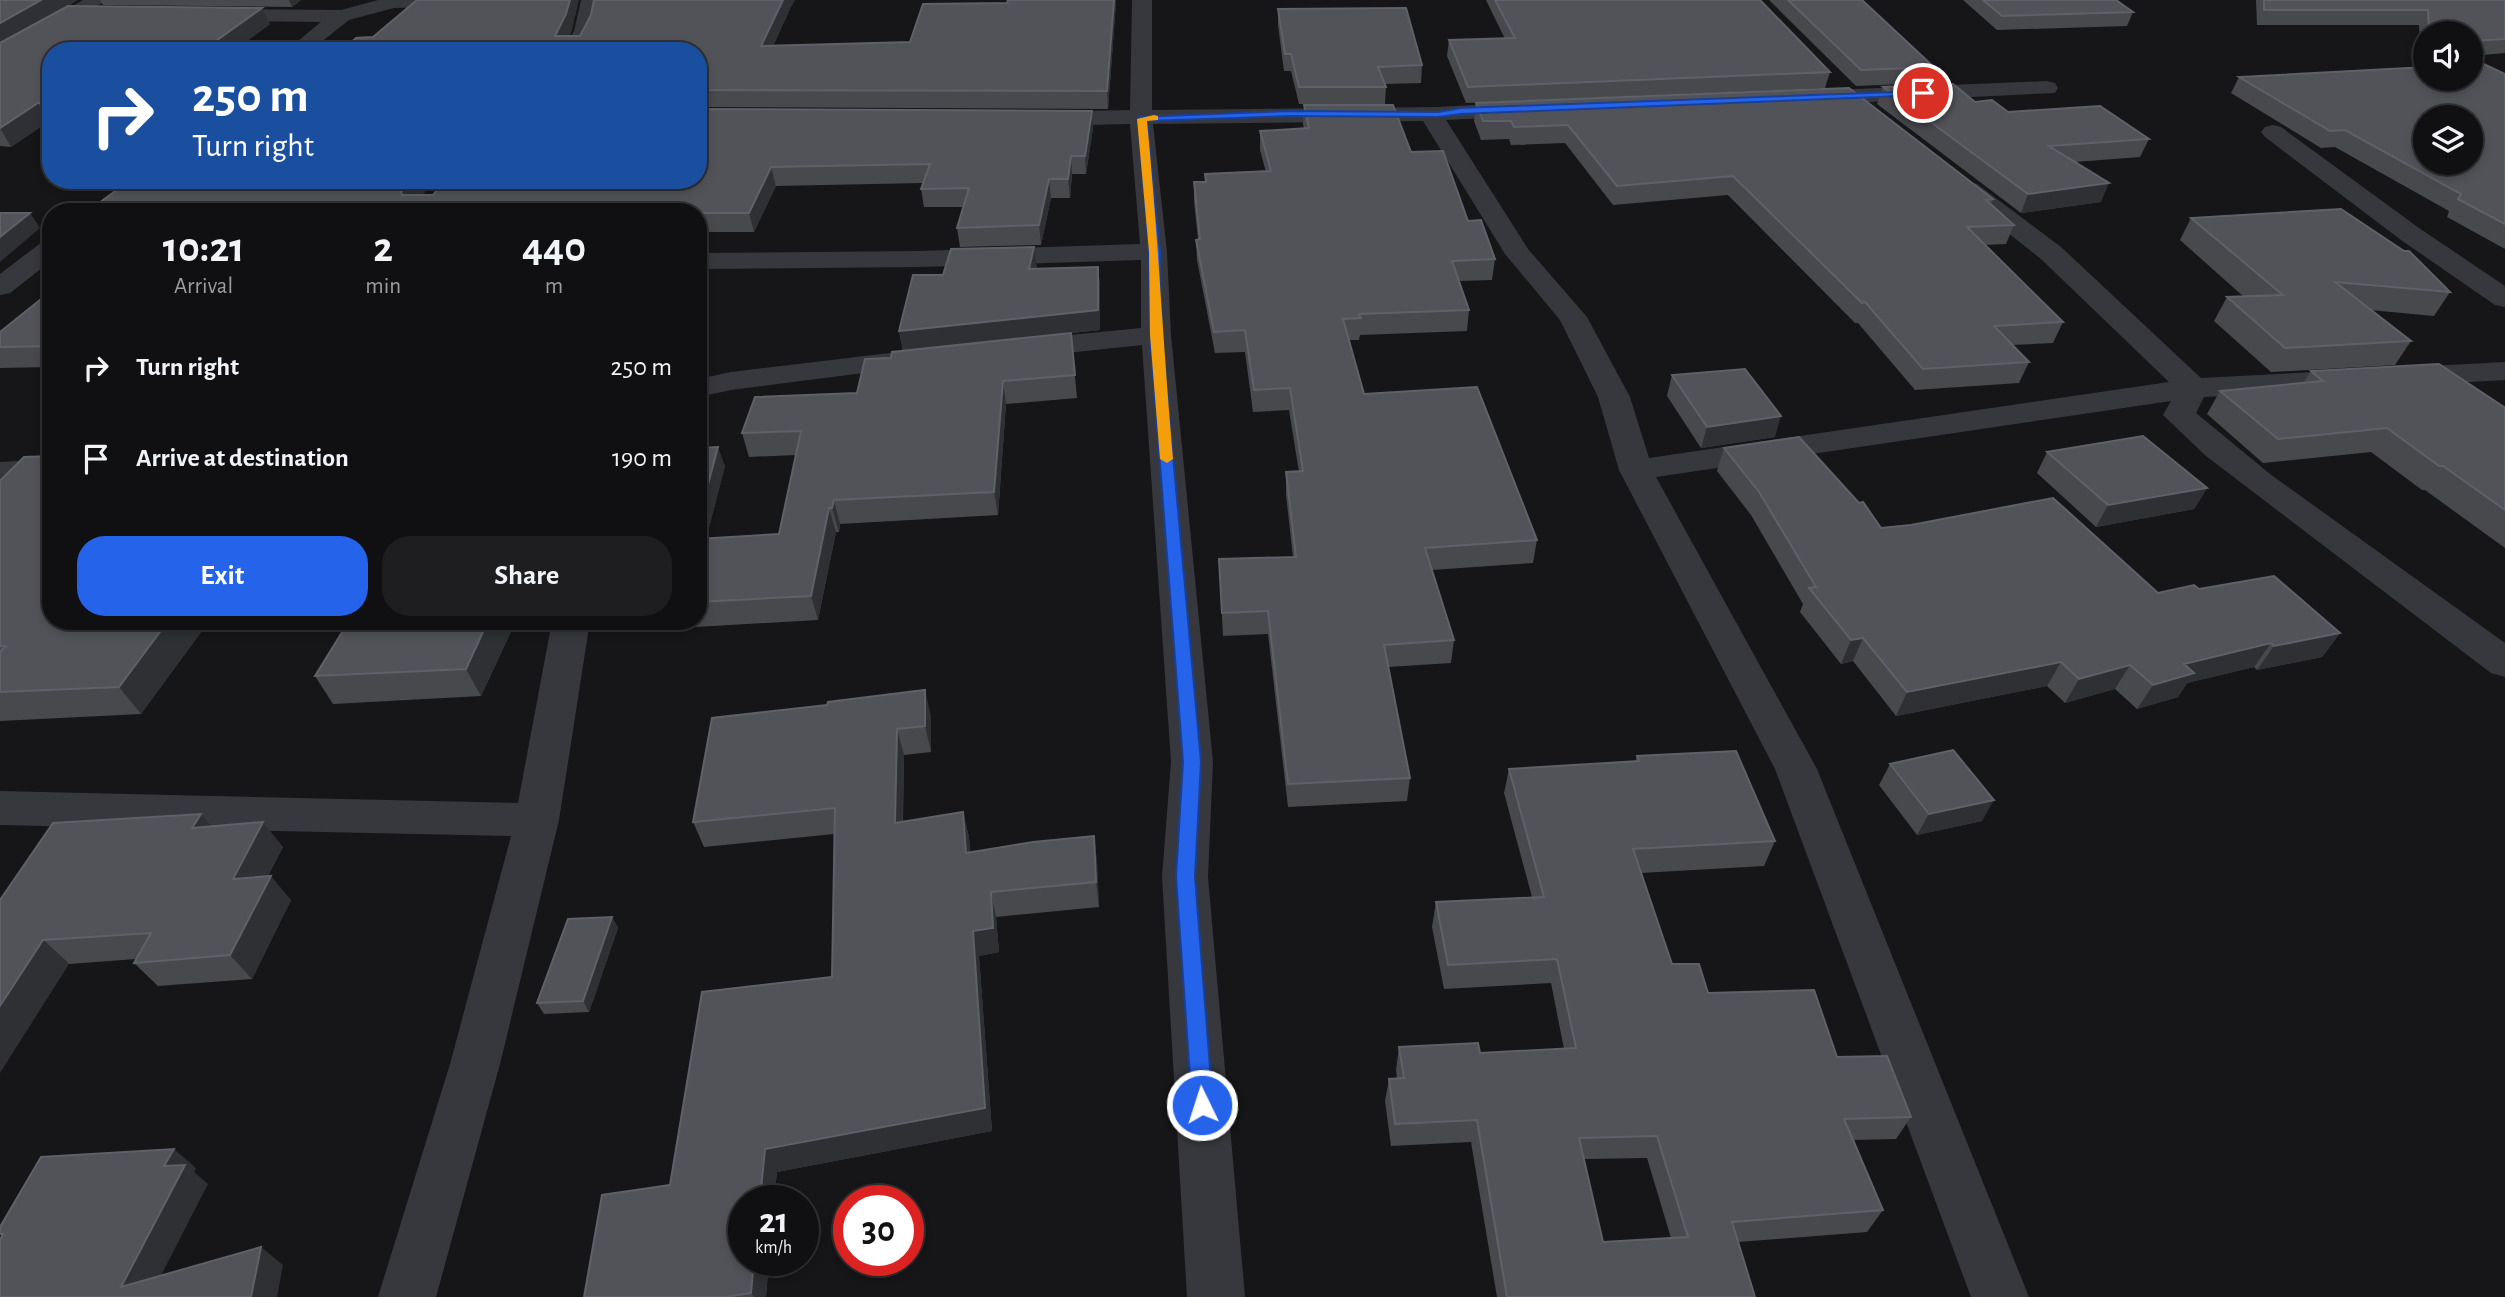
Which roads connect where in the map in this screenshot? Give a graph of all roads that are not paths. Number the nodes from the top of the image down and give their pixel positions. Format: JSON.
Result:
{"nodes":[{"id":1,"x":484,"y":0,"type":"edge"},
{"id":2,"x":591,"y":0,"type":"edge"},
{"id":3,"x":1142,"y":0,"type":"edge"},
{"id":4,"x":394,"y":1,"type":"edge"},
{"id":5,"x":102,"y":7,"type":"edge"},
{"id":6,"x":197,"y":15,"type":"edge"},
{"id":7,"x":342,"y":16,"type":"junction"},
{"id":8,"x":308,"y":42,"type":"edge"},
{"id":9,"x":577,"y":42,"type":"edge"},
{"id":10,"x":0,"y":57,"type":"edge"},
{"id":11,"x":1821,"y":68,"type":"edge"},
{"id":12,"x":2047,"y":88,"type":"dead end"},
{"id":13,"x":1849,"y":96,"type":"junction"},
{"id":14,"x":1780,"y":99,"type":"edge"},
{"id":15,"x":1544,"y":108,"type":"edge"},
{"id":16,"x":1438,"y":114,"type":"junction"},
{"id":17,"x":1019,"y":119,"type":"edge"},
{"id":18,"x":1142,"y":119,"type":"junction"},
{"id":19,"x":1881,"y":121,"type":"edge"},
{"id":20,"x":2273,"y":132,"type":"dead end"},
{"id":21,"x":1945,"y":171,"type":"edge"},
{"id":22,"x":1154,"y":252,"type":"junction"},
{"id":23,"x":42,"y":255,"type":"edge"},
{"id":24,"x":707,"y":261,"type":"edge"},
{"id":25,"x":0,"y":287,"type":"edge"},
{"id":26,"x":2505,"y":299,"type":"edge"},
{"id":27,"x":1156,"y":335,"type":"junction"},
{"id":28,"x":993,"y":351,"type":"edge"},
{"id":29,"x":939,"y":356,"type":"edge"},
{"id":30,"x":2505,"y":371,"type":"edge"},
{"id":31,"x":707,"y":386,"type":"edge"},
{"id":32,"x":2193,"y":388,"type":"junction"},
{"id":33,"x":42,"y":470,"type":"edge"},
{"id":34,"x":1636,"y":470,"type":"junction"},
{"id":35,"x":0,"y":472,"type":"edge"},
{"id":36,"x":569,"y":630,"type":"edge"},
{"id":37,"x":2505,"y":663,"type":"edge"},
{"id":38,"x":0,"y":807,"type":"edge"},
{"id":39,"x":537,"y":820,"type":"junction"},
{"id":40,"x":407,"y":1297,"type":"edge"},
{"id":41,"x":1216,"y":1297,"type":"edge"},
{"id":42,"x":2000,"y":1297,"type":"edge"}],
"edges":[{"from":1,"to":4,"type":"street"},
{"from":2,"to":9,"type":"street"},
{"from":3,"to":18,"type":"street"},
{"from":4,"to":7,"type":"street"},
{"from":5,"to":10,"type":"street"},
{"from":6,"to":7,"type":"street"},
{"from":7,"to":8,"type":"street"},
{"from":11,"to":13,"type":"street"},
{"from":12,"to":13,"type":"street"},
{"from":13,"to":14,"type":"street"},
{"from":13,"to":19,"type":"street"},
{"from":15,"to":16,"type":"street"},
{"from":16,"to":18,"type":"street"},
{"from":16,"to":34,"type":"street"},
{"from":17,"to":18,"type":"street"},
{"from":18,"to":22,"type":"street"},
{"from":20,"to":26,"type":"street"},
{"from":21,"to":32,"type":"street"},
{"from":22,"to":24,"type":"street"},
{"from":22,"to":27,"type":"street"},
{"from":23,"to":25,"type":"street"},
{"from":27,"to":28,"type":"street"},
{"from":27,"to":41,"type":"street"},
{"from":29,"to":31,"type":"street"},
{"from":30,"to":32,"type":"street"},
{"from":32,"to":34,"type":"street"},
{"from":32,"to":37,"type":"street"},
{"from":33,"to":35,"type":"street"},
{"from":34,"to":42,"type":"street"},
{"from":36,"to":39,"type":"street"},
{"from":38,"to":39,"type":"street"},
{"from":39,"to":40,"type":"street"}]}
